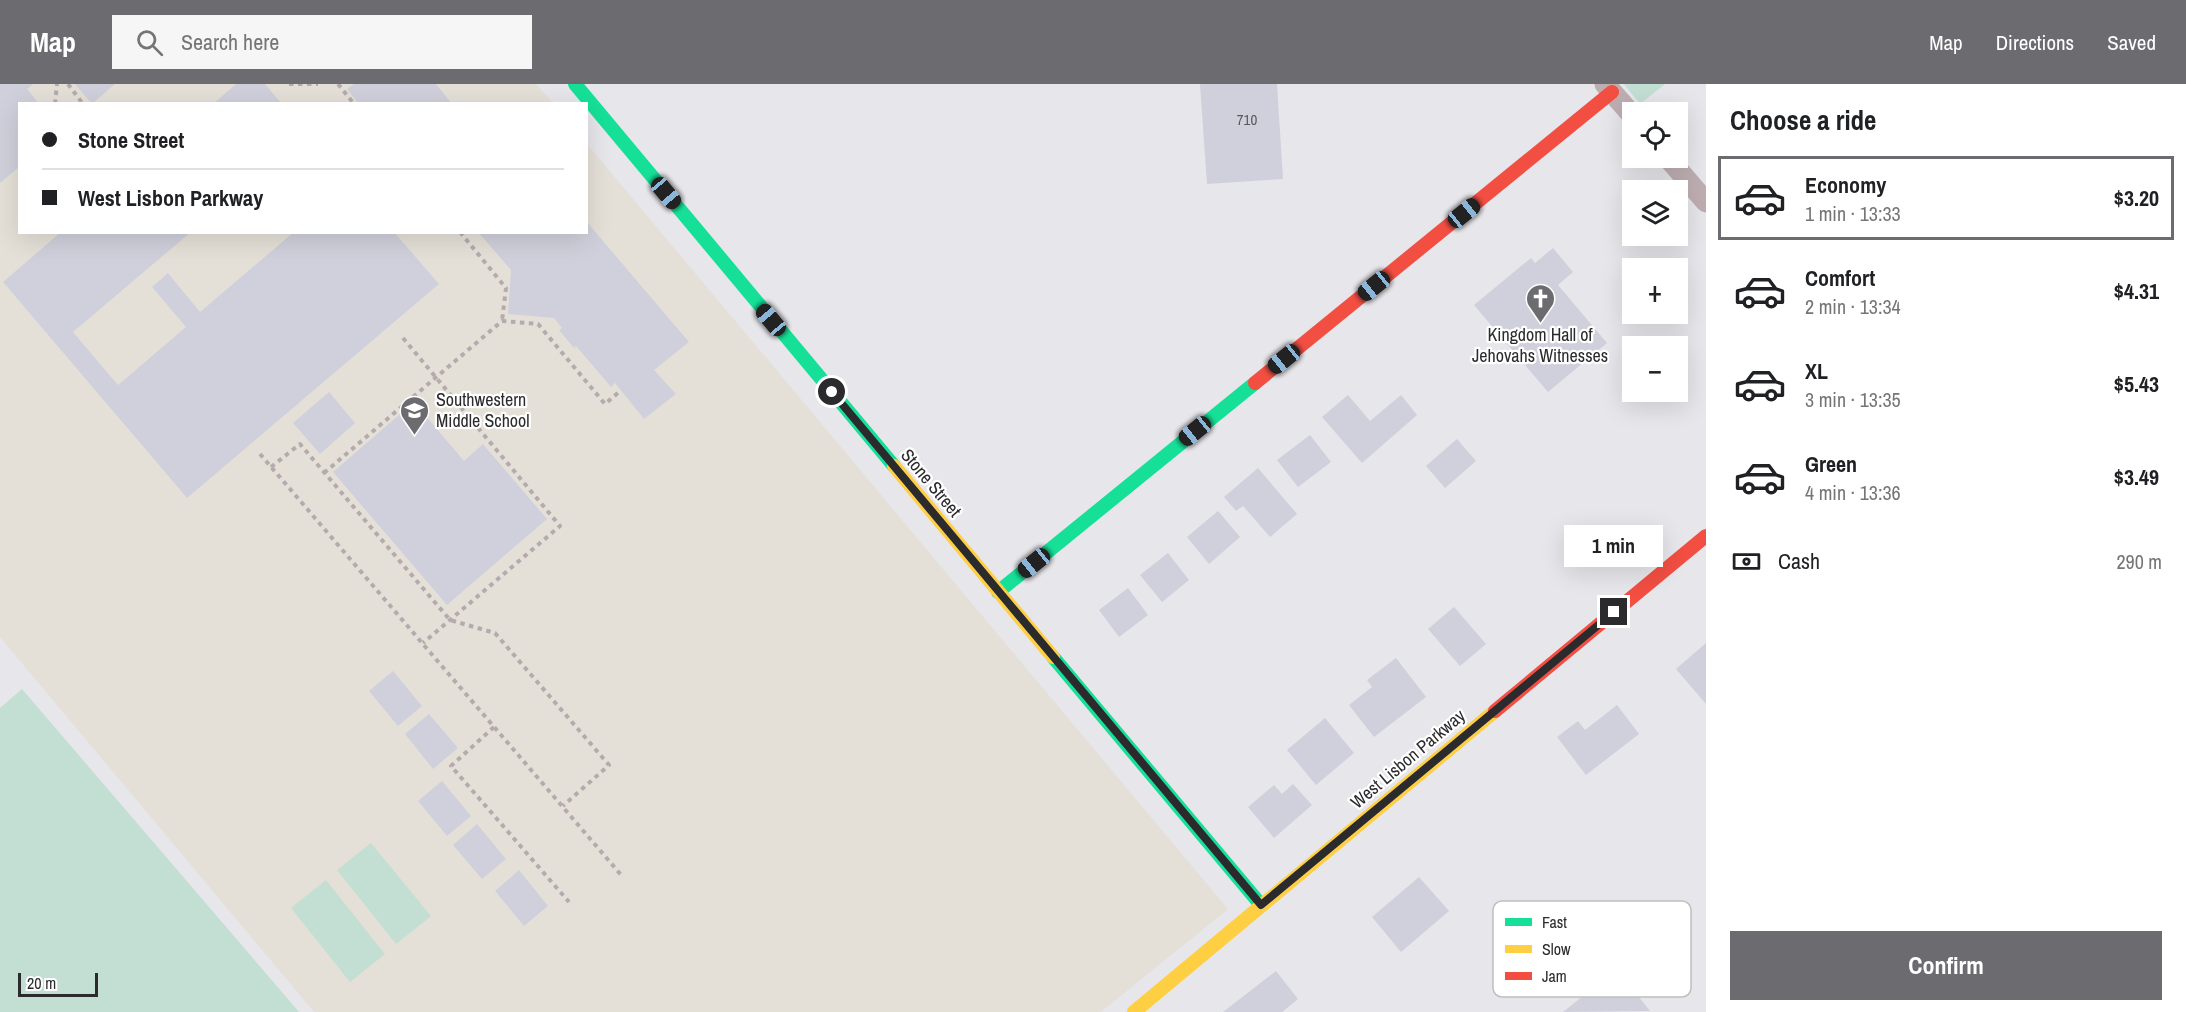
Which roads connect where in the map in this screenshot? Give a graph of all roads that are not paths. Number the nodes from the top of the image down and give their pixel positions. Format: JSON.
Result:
{"nodes":[{"id":1,"x":575,"y":84,"type":"edge"},
{"id":2,"x":1609,"y":88,"type":"edge"},
{"id":3,"x":1622,"y":103,"type":"edge"},
{"id":4,"x":1677,"y":168,"type":"edge"},
{"id":5,"x":1706,"y":202,"type":"edge"},
{"id":6,"x":1706,"y":536,"type":"edge"},
{"id":7,"x":998,"y":592,"type":"junction"},
{"id":8,"x":1261,"y":905,"type":"junction"},
{"id":9,"x":1134,"y":1012,"type":"edge"}],
"edges":[{"from":1,"to":7,"type":"street","name":"Stone Street"},
{"from":2,"to":3,"type":"street"},
{"from":2,"to":7,"type":"street"},
{"from":4,"to":5,"type":"street"},
{"from":6,"to":8,"type":"street","name":"West Lisbon Parkway"},
{"from":7,"to":8,"type":"street","name":"Stone Street"},
{"from":8,"to":9,"type":"street","name":"West Lisbon Parkway"}]}
